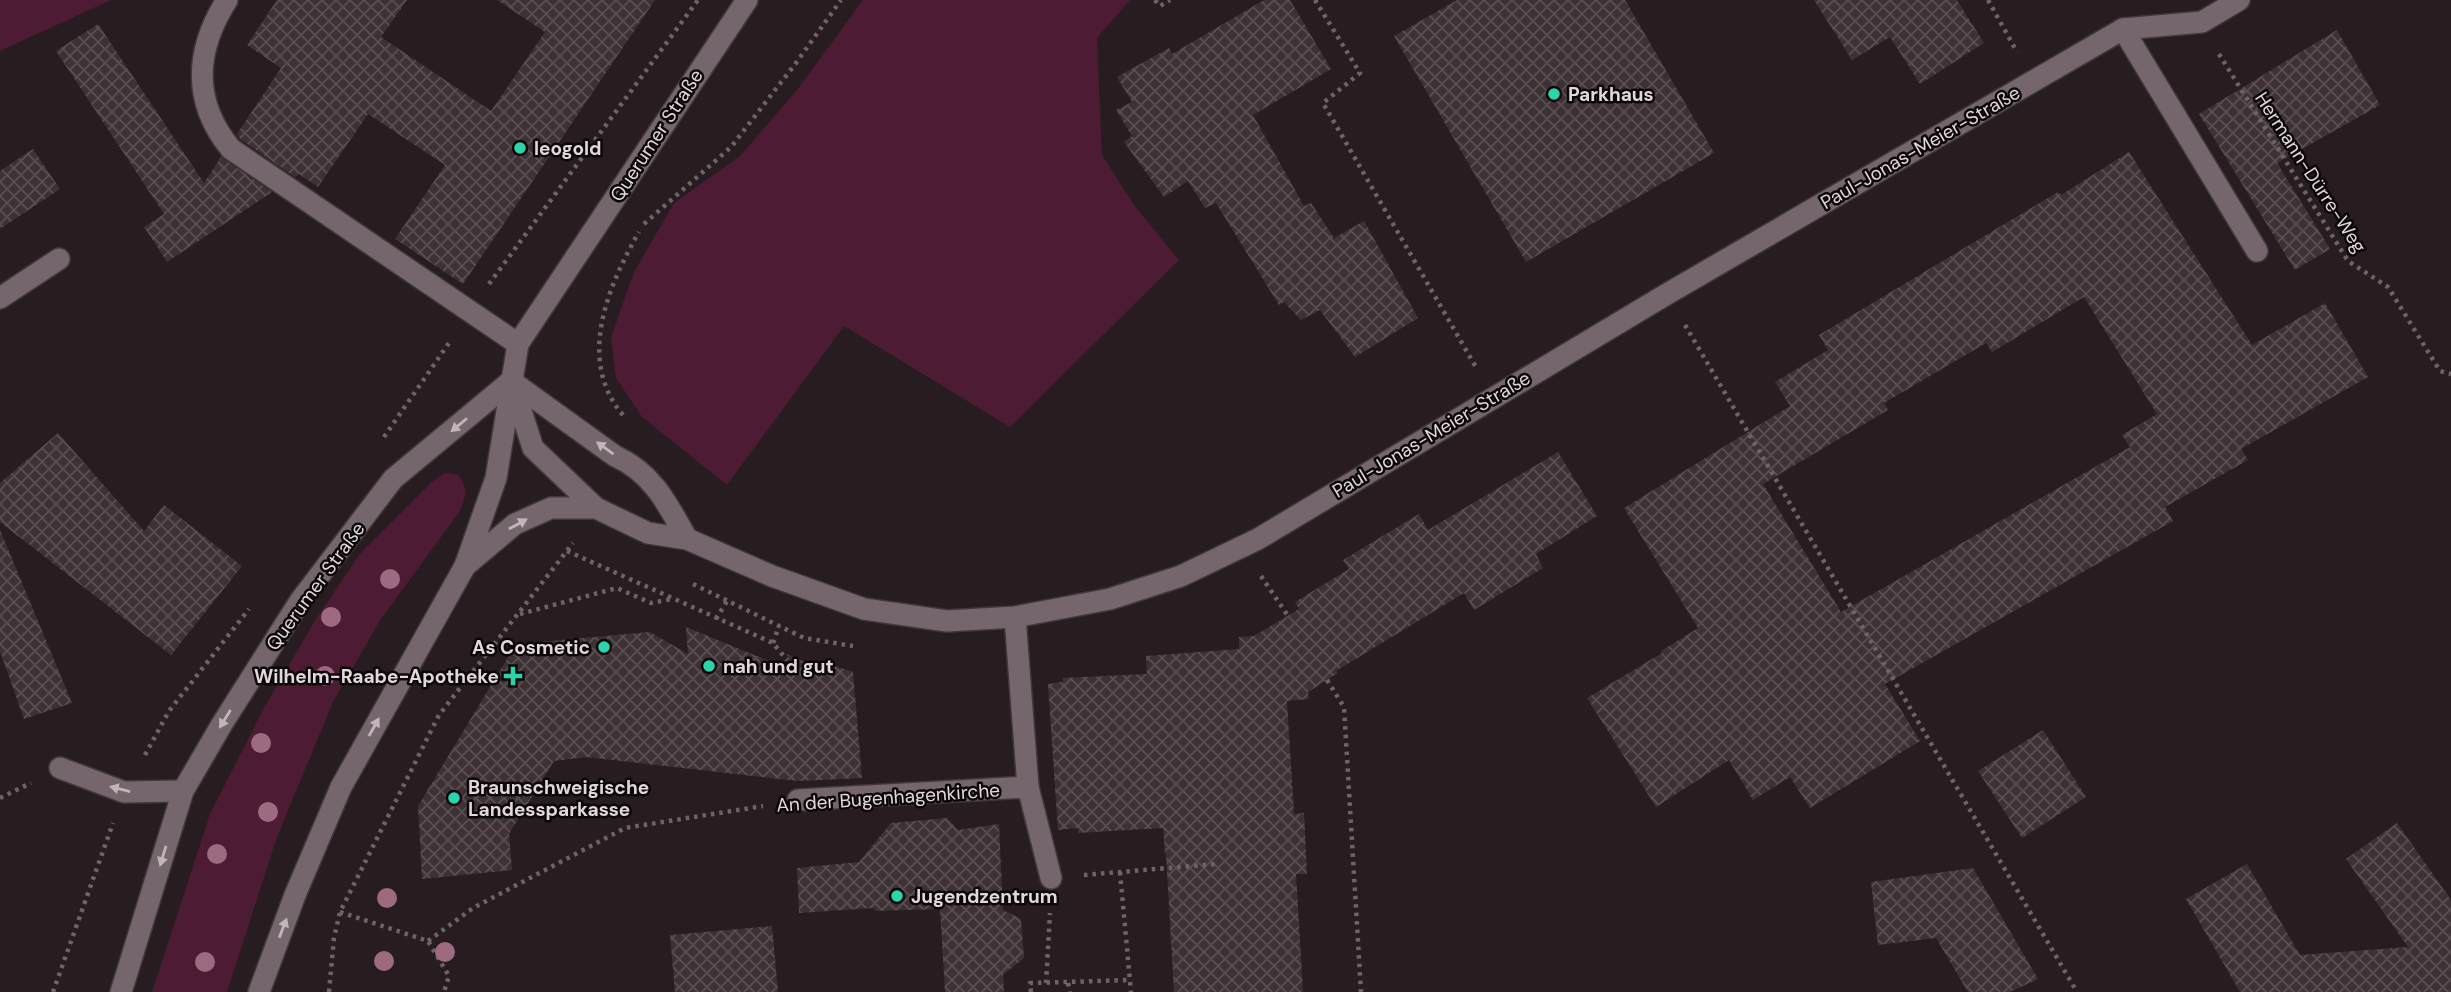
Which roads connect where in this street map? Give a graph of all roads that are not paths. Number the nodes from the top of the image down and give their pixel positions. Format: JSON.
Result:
{"nodes":[{"id":1,"x":227,"y":0,"type":"edge"},
{"id":2,"x":747,"y":0,"type":"edge"},
{"id":3,"x":2239,"y":0,"type":"edge"},
{"id":4,"x":2123,"y":29,"type":"junction"},
{"id":5,"x":2257,"y":251,"type":"dead end"},
{"id":6,"x":59,"y":259,"type":"dead end"},
{"id":7,"x":0,"y":298,"type":"edge"},
{"id":8,"x":519,"y":344,"type":"junction"},
{"id":9,"x":511,"y":381,"type":"junction"},
{"id":10,"x":596,"y":508,"type":"junction"},
{"id":11,"x":687,"y":539,"type":"junction"},
{"id":12,"x":465,"y":566,"type":"junction"},
{"id":13,"x":1015,"y":617,"type":"junction"},
{"id":14,"x":60,"y":768,"type":"dead end"},
{"id":15,"x":1028,"y":787,"type":"junction"},
{"id":16,"x":183,"y":791,"type":"junction"},
{"id":17,"x":798,"y":800,"type":"road end"},
{"id":18,"x":1051,"y":878,"type":"road end"},
{"id":19,"x":121,"y":992,"type":"edge"},
{"id":20,"x":259,"y":992,"type":"edge"}],
"edges":[{"from":1,"to":8,"type":"street"},
{"from":2,"to":8,"type":"street","name":"Querumer Straße"},
{"from":3,"to":4,"type":"street"},
{"from":4,"to":5,"type":"street"},
{"from":4,"to":13,"type":"street","name":"Paul-Jonas-Meier-Straße"},
{"from":6,"to":7,"type":"street"},
{"from":8,"to":9,"type":"street","name":"Querumer Straße"},
{"from":9,"to":10,"type":"street","name":"Paul-Jonas-Meier-Straße"},
{"from":11,"to":9,"type":"street","one_way":true},
{"from":9,"to":12,"type":"street","name":"Querumer Straße"},
{"from":9,"to":16,"type":"street","name":"Querumer Straße","one_way":true},
{"from":10,"to":11,"type":"street","name":"Paul-Jonas-Meier-Straße"},
{"from":12,"to":10,"type":"street","name":"Paul-Jonas-Meier-Straße","one_way":true},
{"from":11,"to":13,"type":"street","name":"Paul-Jonas-Meier-Straße"},
{"from":20,"to":12,"type":"street","name":"Querumer Straße","one_way":true},
{"from":13,"to":15,"type":"street","name":"An der Bugenhagenkirche"},
{"from":16,"to":14,"type":"street","one_way":true},
{"from":15,"to":17,"type":"street","name":"An der Bugenhagenkirche"},
{"from":15,"to":18,"type":"street"},
{"from":16,"to":19,"type":"street","name":"Querumer Straße","one_way":true}]}
